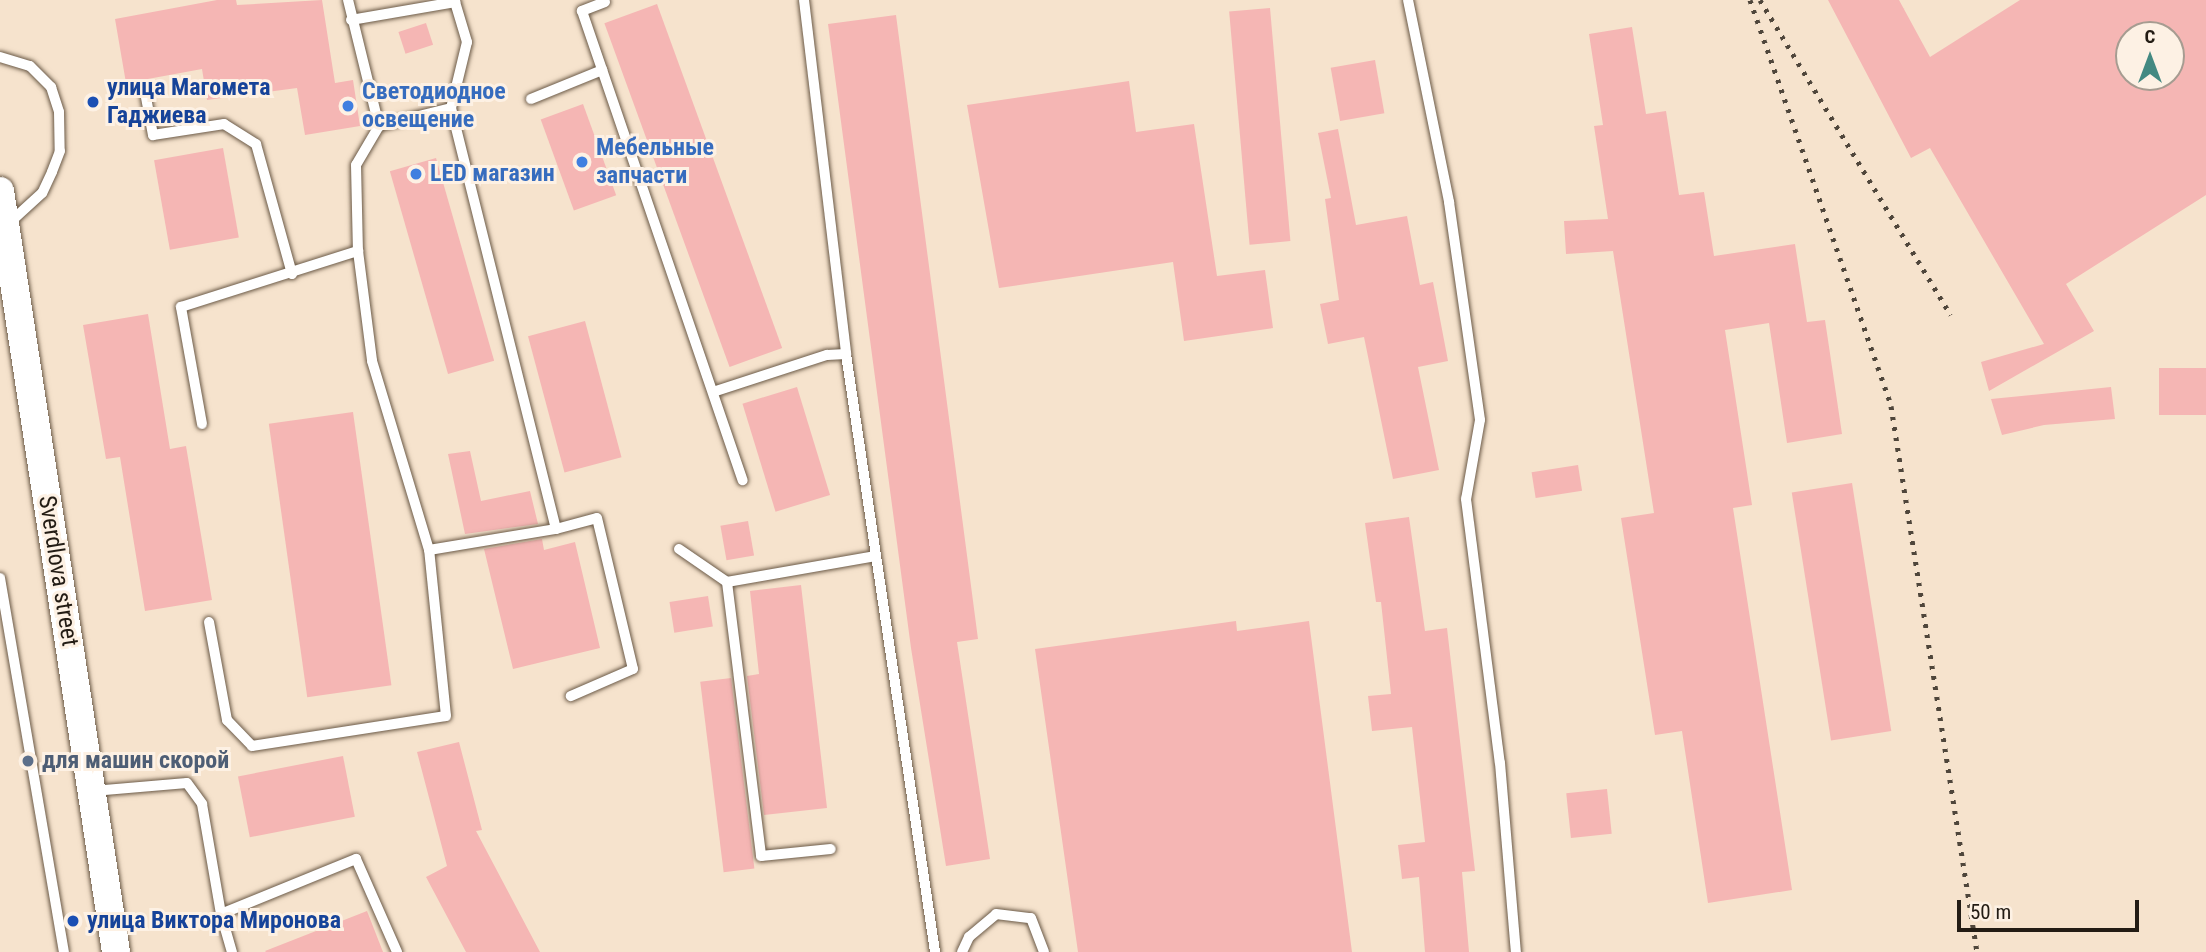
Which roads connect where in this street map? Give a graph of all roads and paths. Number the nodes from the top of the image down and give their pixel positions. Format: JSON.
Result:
{"nodes":[{"id":1,"x":348,"y":0,"type":"edge"},
{"id":2,"x":804,"y":0,"type":"edge"},
{"id":3,"x":1408,"y":0,"type":"edge"},
{"id":4,"x":607,"y":1,"type":"edge"},
{"id":5,"x":351,"y":20,"type":"junction"},
{"id":6,"x":0,"y":57,"type":"edge"},
{"id":7,"x":603,"y":70,"type":"junction"},
{"id":8,"x":145,"y":92,"type":"dead end"},
{"id":9,"x":531,"y":99,"type":"dead end"},
{"id":10,"x":451,"y":108,"type":"junction"},
{"id":11,"x":379,"y":127,"type":"junction"},
{"id":12,"x":0,"y":191,"type":"edge"},
{"id":13,"x":5,"y":227,"type":"junction"},
{"id":14,"x":358,"y":251,"type":"junction"},
{"id":15,"x":292,"y":274,"type":"junction"},
{"id":16,"x":846,"y":354,"type":"junction"},
{"id":17,"x":716,"y":391,"type":"junction"},
{"id":18,"x":202,"y":424,"type":"dead end"},
{"id":19,"x":743,"y":480,"type":"dead end"},
{"id":20,"x":556,"y":529,"type":"junction"},
{"id":21,"x":680,"y":549,"type":"dead end"},
{"id":22,"x":429,"y":550,"type":"junction"},
{"id":23,"x":876,"y":556,"type":"junction"},
{"id":24,"x":0,"y":578,"type":"edge"},
{"id":25,"x":727,"y":582,"type":"junction"},
{"id":26,"x":209,"y":622,"type":"dead end"},
{"id":27,"x":571,"y":696,"type":"dead end"},
{"id":28,"x":93,"y":791,"type":"junction"},
{"id":29,"x":831,"y":849,"type":"dead end"},
{"id":30,"x":221,"y":914,"type":"junction"},
{"id":31,"x":64,"y":952,"type":"edge"},
{"id":32,"x":116,"y":952,"type":"edge"},
{"id":33,"x":233,"y":952,"type":"edge"},
{"id":34,"x":397,"y":952,"type":"edge"},
{"id":35,"x":935,"y":952,"type":"edge"},
{"id":36,"x":962,"y":952,"type":"edge"},
{"id":37,"x":1044,"y":952,"type":"edge"},
{"id":38,"x":1516,"y":952,"type":"edge"}],
"edges":[{"from":1,"to":5,"type":"lane"},
{"from":2,"to":16,"type":"lane"},
{"from":3,"to":38,"type":"lane"},
{"from":4,"to":7,"type":"lane"},
{"from":5,"to":10,"type":"lane"},
{"from":5,"to":11,"type":"lane"},
{"from":6,"to":13,"type":"lane"},
{"from":7,"to":9,"type":"lane"},
{"from":7,"to":17,"type":"lane"},
{"from":8,"to":15,"type":"lane"},
{"from":10,"to":11,"type":"lane"},
{"from":10,"to":20,"type":"lane"},
{"from":11,"to":14,"type":"lane"},
{"from":12,"to":13,"type":"street","name":"Sverdlova street"},
{"from":13,"to":28,"type":"street","name":"Sverdlova street"},
{"from":14,"to":15,"type":"lane"},
{"from":14,"to":22,"type":"lane"},
{"from":15,"to":18,"type":"lane"},
{"from":16,"to":17,"type":"lane"},
{"from":16,"to":23,"type":"lane"},
{"from":17,"to":19,"type":"lane"},
{"from":20,"to":22,"type":"lane"},
{"from":20,"to":27,"type":"lane"},
{"from":21,"to":25,"type":"lane"},
{"from":22,"to":26,"type":"lane"},
{"from":23,"to":25,"type":"lane"},
{"from":23,"to":35,"type":"lane"},
{"from":24,"to":31,"type":"lane"},
{"from":25,"to":29,"type":"lane"},
{"from":28,"to":30,"type":"lane"},
{"from":28,"to":32,"type":"street","name":"Sverdlova street"},
{"from":30,"to":33,"type":"lane"},
{"from":30,"to":34,"type":"lane"},
{"from":36,"to":37,"type":"lane"}]}
